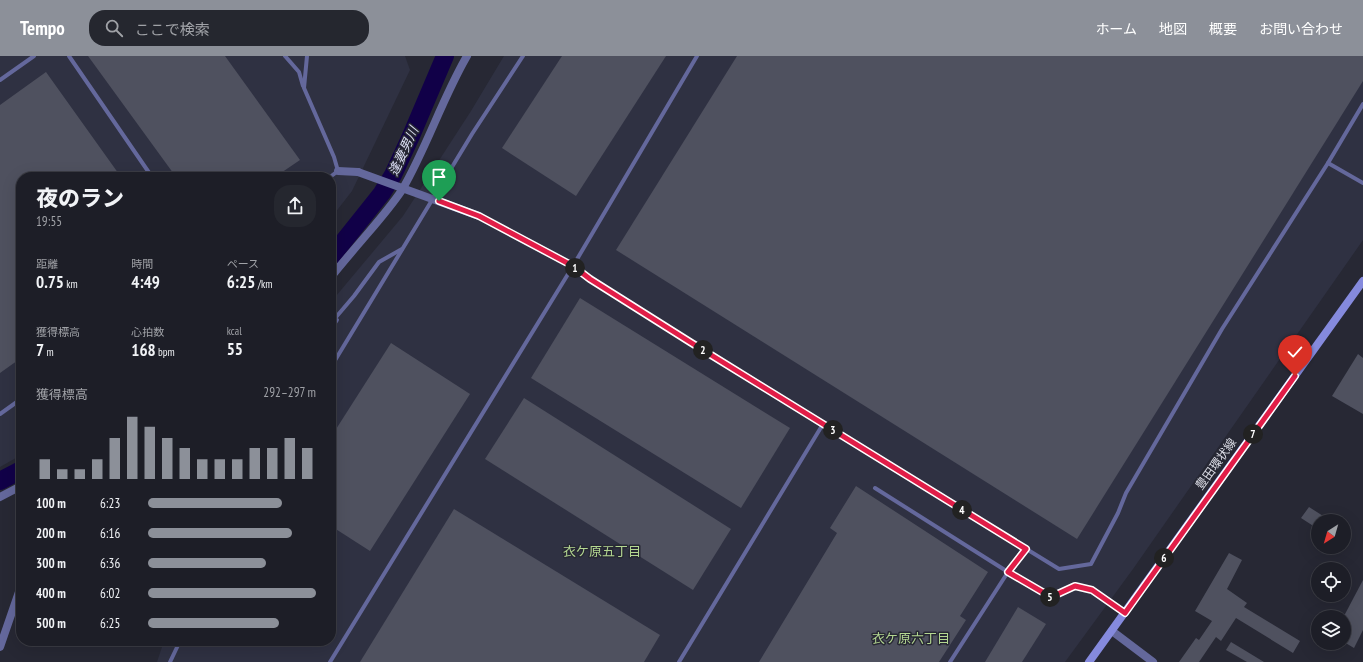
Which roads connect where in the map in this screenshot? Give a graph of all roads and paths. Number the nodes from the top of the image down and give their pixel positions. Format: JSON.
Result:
{"nodes":[{"id":1,"x":34,"y":56,"type":"edge"},
{"id":2,"x":69,"y":56,"type":"edge"},
{"id":3,"x":284,"y":56,"type":"edge"},
{"id":4,"x":306,"y":56,"type":"edge"},
{"id":5,"x":467,"y":56,"type":"edge"},
{"id":6,"x":524,"y":56,"type":"edge"},
{"id":7,"x":697,"y":56,"type":"edge"},
{"id":8,"x":0,"y":80,"type":"edge"},
{"id":9,"x":304,"y":88,"type":"junction"},
{"id":10,"x":1363,"y":104,"type":"edge"},
{"id":11,"x":1328,"y":163,"type":"junction"},
{"id":12,"x":338,"y":171,"type":"joint"},
{"id":13,"x":149,"y":172,"type":"edge"},
{"id":14,"x":1363,"y":183,"type":"edge"},
{"id":15,"x":479,"y":216,"type":"joint"},
{"id":16,"x":403,"y":249,"type":"junction"},
{"id":17,"x":573,"y":266,"type":"junction"},
{"id":18,"x":336,"y":271,"type":"edge"},
{"id":19,"x":1363,"y":281,"type":"edge"},
{"id":20,"x":344,"y":308,"type":"junction"},
{"id":21,"x":336,"y":317,"type":"edge"},
{"id":22,"x":336,"y":321,"type":"edge"},
{"id":23,"x":336,"y":359,"type":"edge"},
{"id":24,"x":16,"y":403,"type":"edge"},
{"id":25,"x":0,"y":414,"type":"edge"},
{"id":26,"x":823,"y":424,"type":"junction"},
{"id":27,"x":875,"y":488,"type":"dead end"},
{"id":28,"x":16,"y":489,"type":"edge"},
{"id":29,"x":0,"y":497,"type":"edge"},
{"id":30,"x":1026,"y":549,"type":"junction"},
{"id":31,"x":1008,"y":572,"type":"junction"},
{"id":32,"x":16,"y":601,"type":"edge"},
{"id":33,"x":1125,"y":613,"type":"junction"},
{"id":34,"x":1112,"y":630,"type":"junction"},
{"id":35,"x":178,"y":646,"type":"edge"},
{"id":36,"x":0,"y":647,"type":"edge"},
{"id":37,"x":170,"y":662,"type":"edge"},
{"id":38,"x":330,"y":662,"type":"edge"},
{"id":39,"x":679,"y":662,"type":"edge"},
{"id":40,"x":950,"y":662,"type":"edge"},
{"id":41,"x":1089,"y":662,"type":"edge"},
{"id":42,"x":1153,"y":662,"type":"edge"}],
"edges":[{"from":1,"to":8,"type":"lane"},
{"from":2,"to":13,"type":"lane"},
{"from":3,"to":9,"type":"lane"},
{"from":4,"to":9,"type":"lane"},
{"from":5,"to":18,"type":"street"},
{"from":6,"to":16,"type":"lane"},
{"from":7,"to":17,"type":"lane"},
{"from":9,"to":12,"type":"lane"},
{"from":10,"to":11,"type":"lane"},
{"from":11,"to":14,"type":"lane"},
{"from":11,"to":30,"type":"lane"},
{"from":12,"to":15,"type":"street","bridge":true},
{"from":15,"to":17,"type":"lane"},
{"from":16,"to":20,"type":"lane"},
{"from":16,"to":23,"type":"lane"},
{"from":17,"to":26,"type":"lane"},
{"from":17,"to":38,"type":"lane"},
{"from":19,"to":33,"type":"main road","name":"豊田環状線"},
{"from":20,"to":21,"type":"lane"},
{"from":20,"to":22,"type":"lane"},
{"from":24,"to":25,"type":"lane"},
{"from":26,"to":30,"type":"lane"},
{"from":26,"to":39,"type":"lane"},
{"from":27,"to":31,"type":"lane"},
{"from":28,"to":29,"type":"street"},
{"from":30,"to":31,"type":"lane"},
{"from":31,"to":33,"type":"lane"},
{"from":31,"to":40,"type":"lane"},
{"from":32,"to":36,"type":"street"},
{"from":33,"to":34,"type":"main road","name":"豊田環状線"},
{"from":34,"to":41,"type":"main road","name":"豊田環状線"},
{"from":34,"to":42,"type":"street"},
{"from":35,"to":37,"type":"lane"}]}
